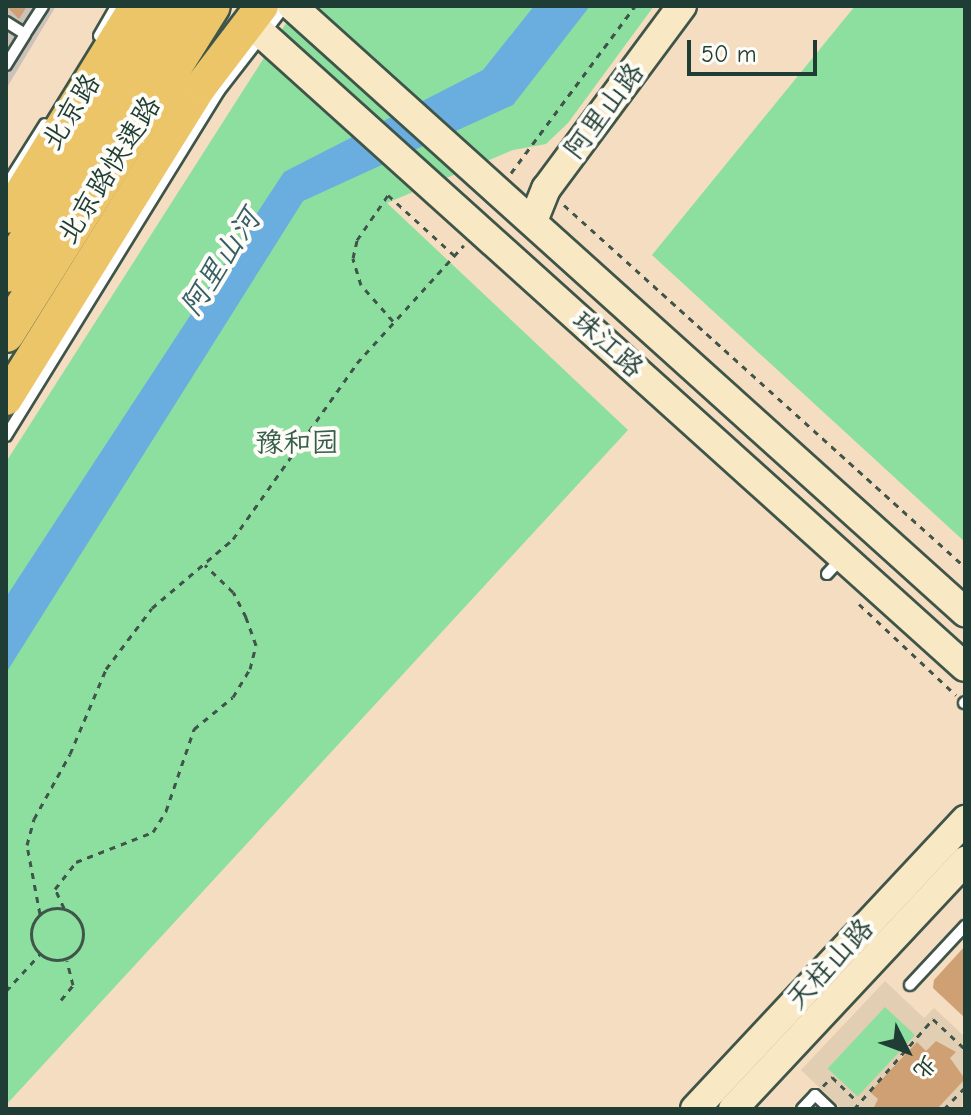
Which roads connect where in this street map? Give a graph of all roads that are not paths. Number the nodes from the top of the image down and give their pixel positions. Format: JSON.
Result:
{"nodes":[{"id":1,"x":43,"y":6,"type":"edge"},
{"id":2,"x":116,"y":6,"type":"edge"},
{"id":3,"x":136,"y":6,"type":"edge"},
{"id":4,"x":173,"y":6,"type":"edge"},
{"id":5,"x":212,"y":6,"type":"edge"},
{"id":6,"x":285,"y":6,"type":"edge"},
{"id":7,"x":292,"y":6,"type":"edge"},
{"id":8,"x":682,"y":6,"type":"edge"},
{"id":9,"x":251,"y":17,"type":"edge"},
{"id":10,"x":6,"y":22,"type":"edge"},
{"id":11,"x":25,"y":34,"type":"junction"},
{"id":12,"x":92,"y":48,"type":"dead end"},
{"id":13,"x":6,"y":65,"type":"edge"},
{"id":14,"x":163,"y":84,"type":"junction"},
{"id":15,"x":53,"y":111,"type":"dead end"},
{"id":16,"x":6,"y":186,"type":"edge"},
{"id":17,"x":6,"y":217,"type":"edge"},
{"id":18,"x":533,"y":221,"type":"junction"},
{"id":19,"x":6,"y":274,"type":"edge"},
{"id":20,"x":6,"y":334,"type":"edge"},
{"id":21,"x":6,"y":399,"type":"edge"},
{"id":22,"x":6,"y":436,"type":"edge"},
{"id":23,"x":965,"y":612,"type":"edge"},
{"id":24,"x":965,"y":667,"type":"edge"},
{"id":25,"x":965,"y":820,"type":"edge"},
{"id":26,"x":965,"y":861,"type":"edge"},
{"id":27,"x":965,"y":926,"type":"edge"},
{"id":28,"x":910,"y":985,"type":"dead end"},
{"id":29,"x":695,"y":1109,"type":"edge"},
{"id":30,"x":733,"y":1109,"type":"edge"},
{"id":31,"x":802,"y":1109,"type":"edge"},
{"id":32,"x":830,"y":1109,"type":"edge"}],
"edges":[{"from":1,"to":11,"type":"lane"},
{"from":2,"to":12,"type":"lane"},
{"from":3,"to":17,"type":"main road","name":"北京路"},
{"from":4,"to":19,"type":"highway","name":"北京路快速路"},
{"from":5,"to":14,"type":"highway","name":"北京路快速路"},
{"from":6,"to":9,"type":"lane"},
{"from":7,"to":18,"type":"street","name":"珠江路"},
{"from":8,"to":18,"type":"street","name":"阿里山路"},
{"from":9,"to":14,"type":"highway"},
{"from":9,"to":21,"type":"main road"},
{"from":9,"to":22,"type":"lane"},
{"from":9,"to":24,"type":"street","name":"珠江路"},
{"from":10,"to":11,"type":"lane"},
{"from":11,"to":13,"type":"lane"},
{"from":14,"to":20,"type":"highway","name":"北京路快速路"},
{"from":15,"to":16,"type":"lane"},
{"from":18,"to":23,"type":"street","name":"珠江路"},
{"from":25,"to":29,"type":"street","name":"天柱山路"},
{"from":26,"to":30,"type":"street","name":"天柱山路"},
{"from":27,"to":28,"type":"lane"},
{"from":31,"to":32,"type":"lane"}]}
